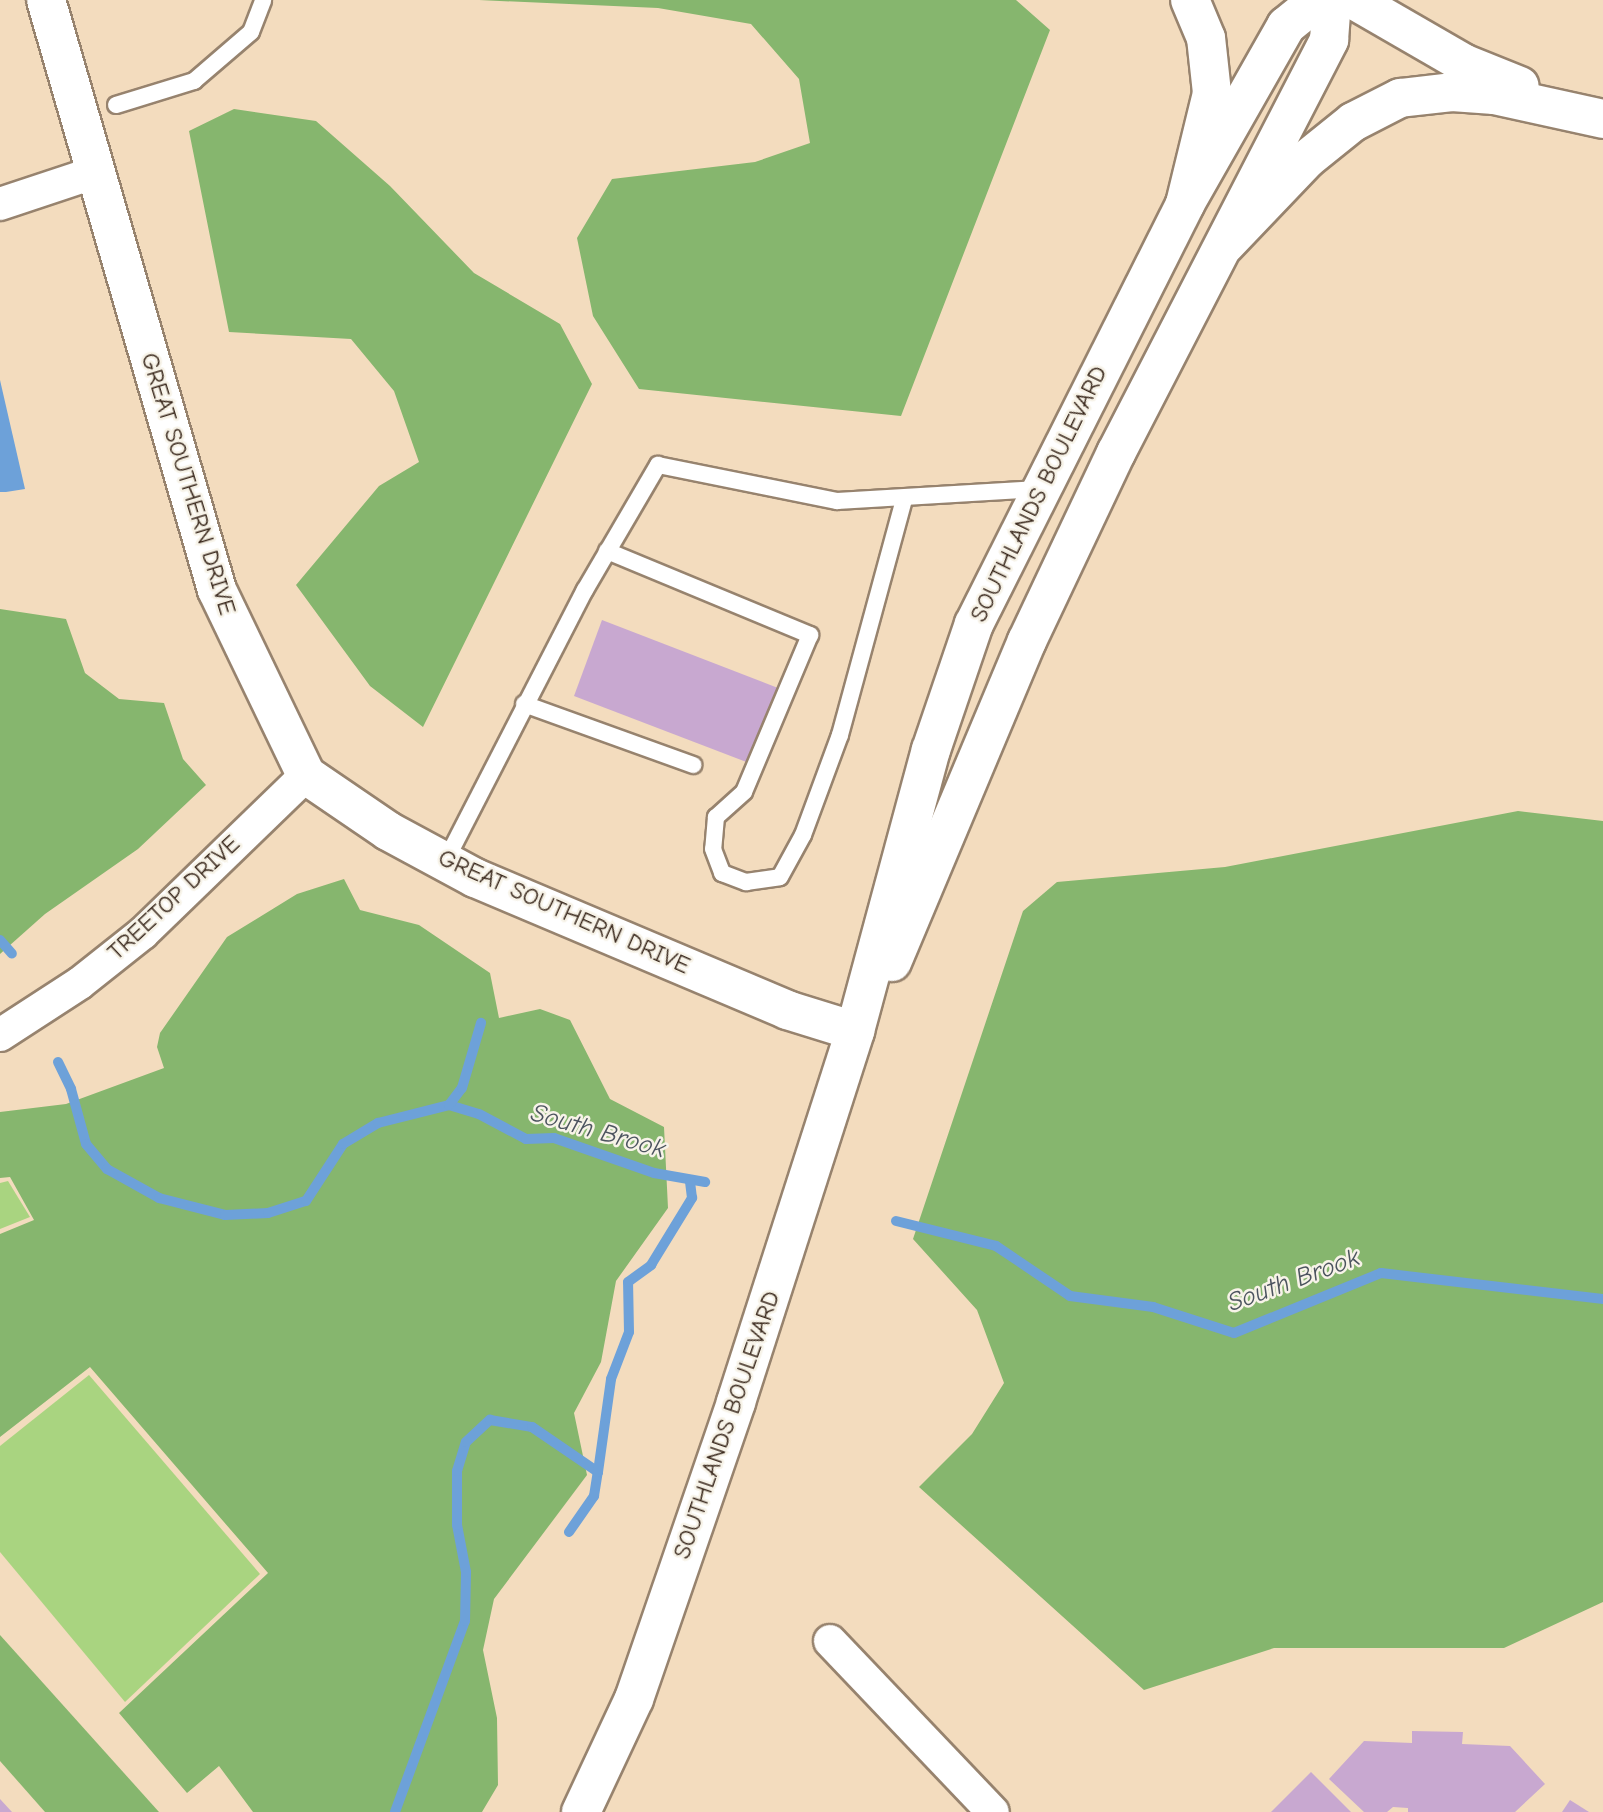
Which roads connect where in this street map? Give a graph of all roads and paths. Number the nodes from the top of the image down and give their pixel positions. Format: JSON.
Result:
{"nodes":[{"id":1,"x":47,"y":0,"type":"edge"},
{"id":2,"x":263,"y":0,"type":"edge"},
{"id":3,"x":1190,"y":0,"type":"edge"},
{"id":4,"x":1318,"y":0,"type":"edge"},
{"id":5,"x":1332,"y":0,"type":"edge"},
{"id":6,"x":1354,"y":0,"type":"edge"},
{"id":7,"x":116,"y":105,"type":"dead end"},
{"id":8,"x":1603,"y":119,"type":"edge"},
{"id":9,"x":96,"y":172,"type":"junction"},
{"id":10,"x":0,"y":204,"type":"edge"},
{"id":11,"x":1185,"y":204,"type":"junction"},
{"id":12,"x":1225,"y":245,"type":"junction"},
{"id":13,"x":1040,"y":489,"type":"junction"},
{"id":14,"x":904,"y":500,"type":"junction"},
{"id":15,"x":607,"y":551,"type":"junction"},
{"id":16,"x":524,"y":704,"type":"junction"},
{"id":17,"x":694,"y":765,"type":"dead end"},
{"id":18,"x":306,"y":775,"type":"junction"},
{"id":19,"x":445,"y":862,"type":"junction"},
{"id":20,"x":855,"y":1031,"type":"junction"},
{"id":21,"x":0,"y":1035,"type":"edge"},
{"id":22,"x":830,"y":1641,"type":"dead end"},
{"id":23,"x":581,"y":1812,"type":"edge"},
{"id":24,"x":993,"y":1812,"type":"edge"}],
"edges":[{"from":1,"to":9,"type":"main road","name":"GREAT SOUTHERN DRIVE"},
{"from":2,"to":7,"type":"lane"},
{"from":3,"to":11,"type":"main road"},
{"from":4,"to":11,"type":"main road","name":"SOUTHLANDS BOULEVARD"},
{"from":5,"to":12,"type":"main road","name":"SOUTHLANDS BOULEVARD"},
{"from":6,"to":8,"type":"main road"},
{"from":8,"to":12,"type":"main road"},
{"from":9,"to":10,"type":"street"},
{"from":9,"to":18,"type":"main road","name":"GREAT SOUTHERN DRIVE"},
{"from":11,"to":13,"type":"main road","name":"SOUTHLANDS BOULEVARD"},
{"from":12,"to":20,"type":"main road","name":"SOUTHLANDS BOULEVARD"},
{"from":13,"to":14,"type":"lane"},
{"from":13,"to":20,"type":"main road","name":"SOUTHLANDS BOULEVARD"},
{"from":14,"to":15,"type":"lane"},
{"from":14,"to":15,"type":"lane"},
{"from":15,"to":16,"type":"lane"},
{"from":16,"to":17,"type":"lane"},
{"from":16,"to":19,"type":"lane"},
{"from":18,"to":19,"type":"main road","name":"GREAT SOUTHERN DRIVE"},
{"from":18,"to":21,"type":"street","name":"TREETOP DRIVE"},
{"from":19,"to":20,"type":"main road","name":"GREAT SOUTHERN DRIVE"},
{"from":20,"to":23,"type":"main road","name":"SOUTHLANDS BOULEVARD"},
{"from":22,"to":24,"type":"street"}]}
